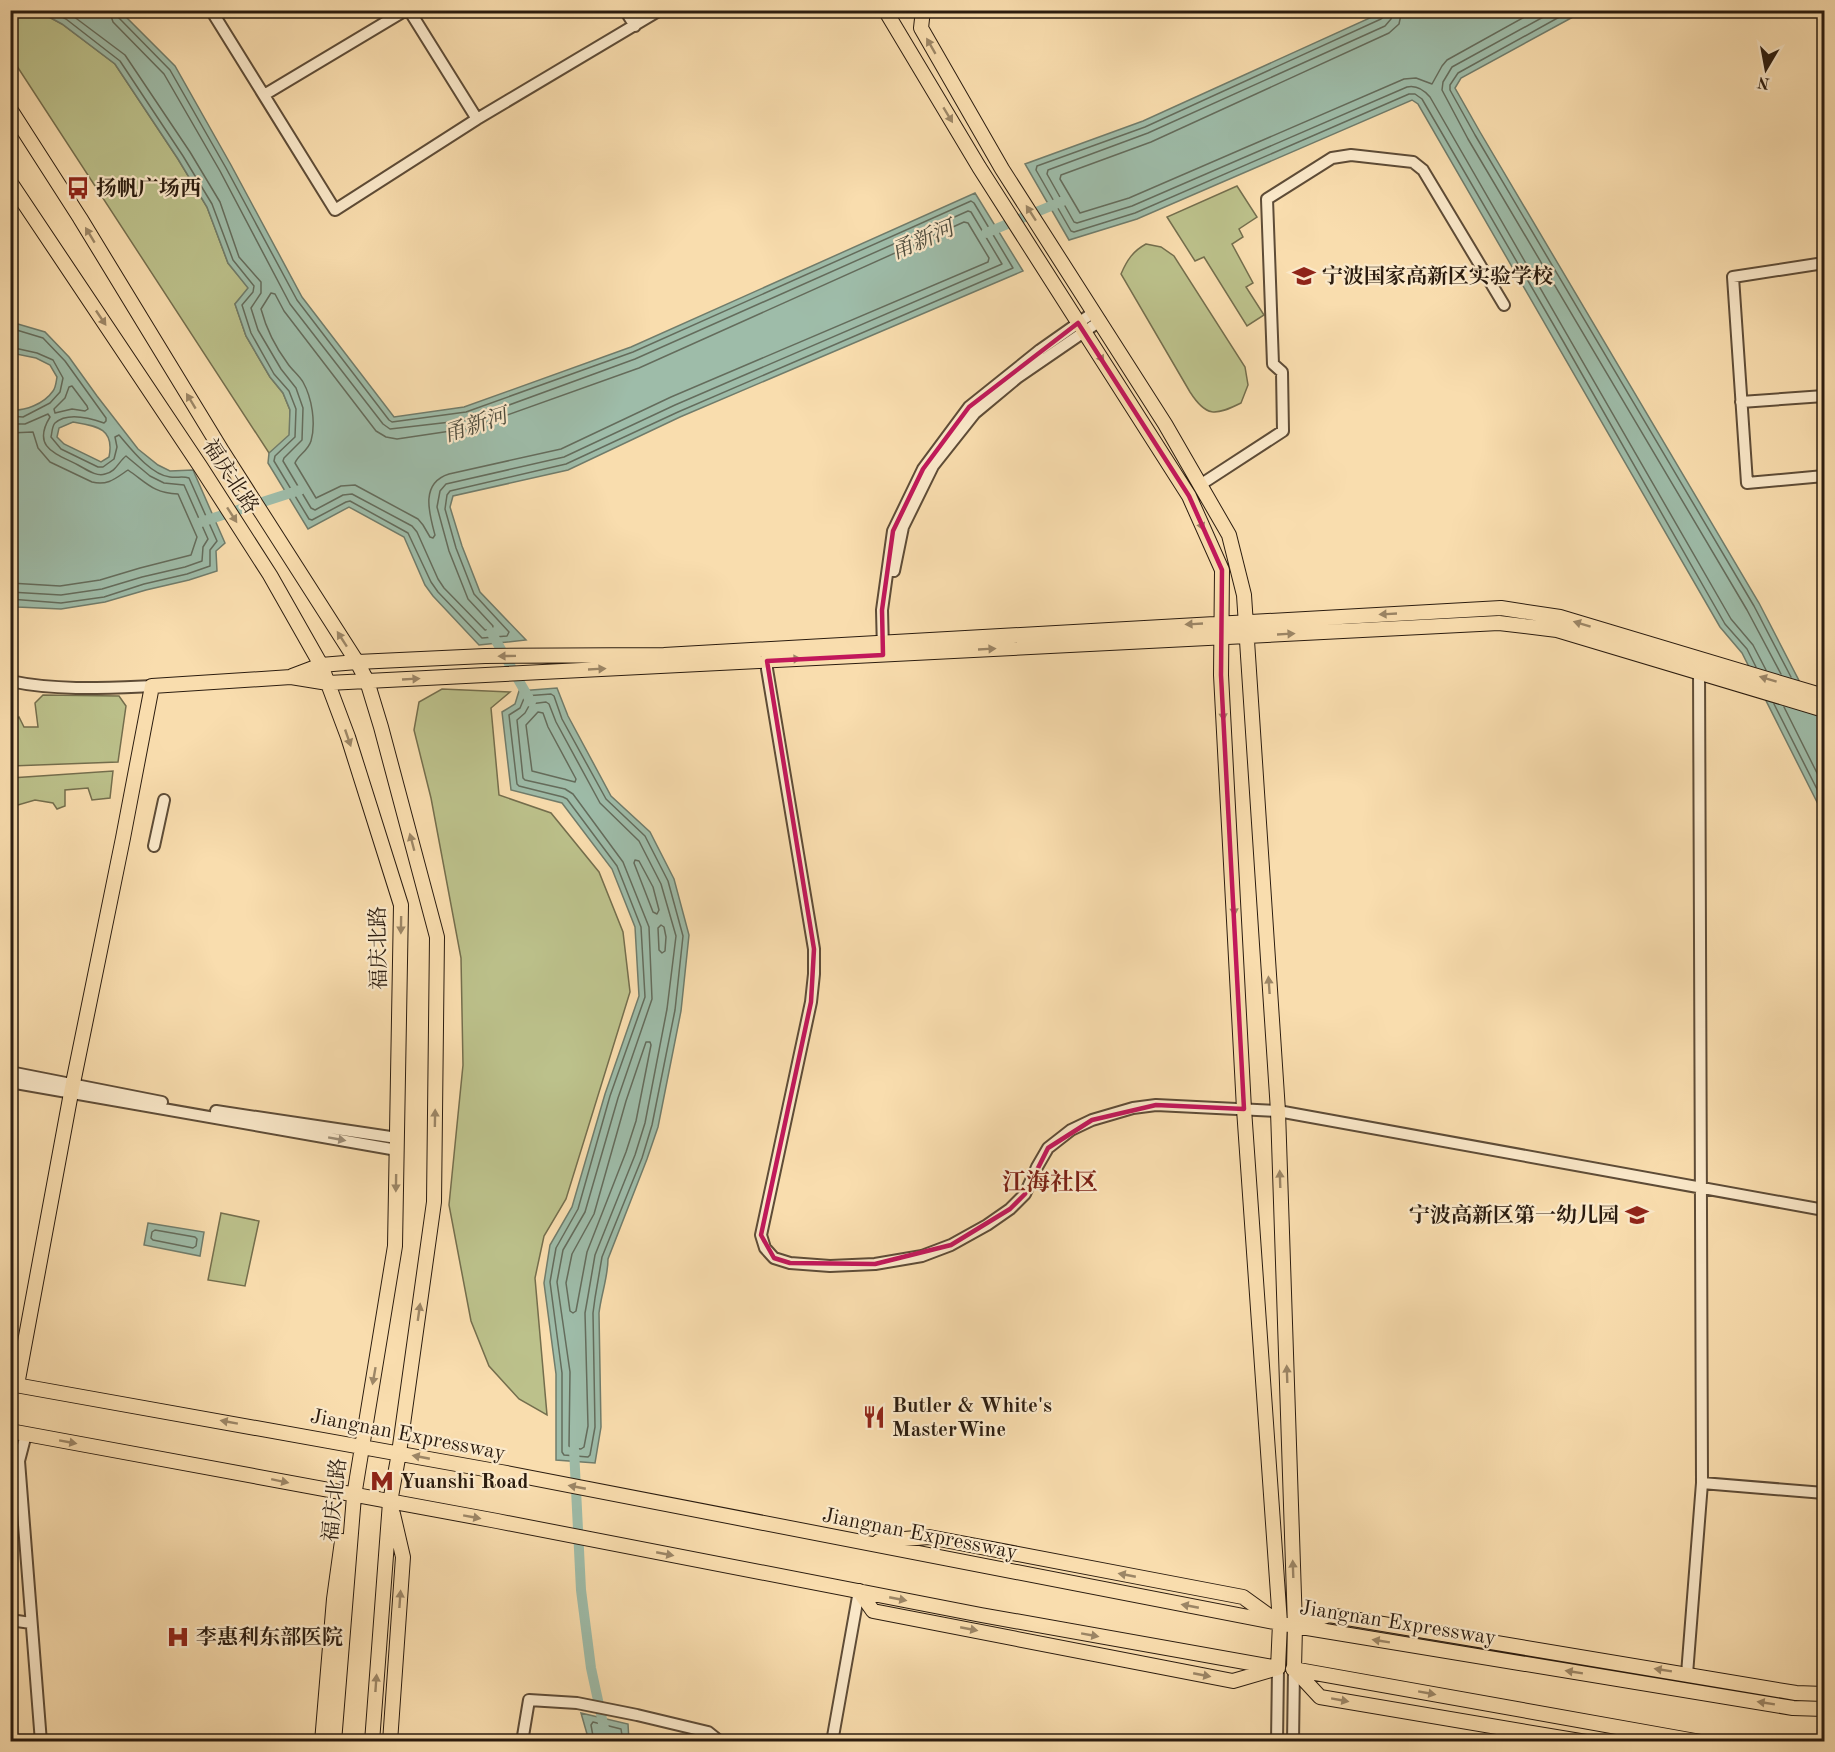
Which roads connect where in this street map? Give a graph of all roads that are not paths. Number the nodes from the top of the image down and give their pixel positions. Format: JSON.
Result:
{"nodes":[{"id":1,"x":212,"y":10,"type":"edge"},
{"id":2,"x":407,"y":10,"type":"edge"},
{"id":3,"x":626,"y":10,"type":"edge"},
{"id":4,"x":660,"y":10,"type":"edge"},
{"id":5,"x":923,"y":10,"type":"edge"},
{"id":6,"x":888,"y":12,"type":"edge"},
{"id":7,"x":635,"y":26,"type":"junction"},
{"id":8,"x":264,"y":95,"type":"junction"},
{"id":9,"x":10,"y":109,"type":"edge"},
{"id":10,"x":477,"y":119,"type":"junction"},
{"id":11,"x":10,"y":182,"type":"edge"},
{"id":12,"x":1824,"y":263,"type":"edge"},
{"id":13,"x":1504,"y":305,"type":"dead end"},
{"id":14,"x":1097,"y":317,"type":"junction"},
{"id":15,"x":1081,"y":327,"type":"junction"},
{"id":16,"x":1824,"y":396,"type":"edge"},
{"id":17,"x":1741,"y":402,"type":"junction"},
{"id":18,"x":1824,"y":476,"type":"edge"},
{"id":19,"x":1200,"y":485,"type":"junction"},
{"id":20,"x":1245,"y":622,"type":"junction"},
{"id":21,"x":1222,"y":623,"type":"junction"},
{"id":22,"x":1245,"y":636,"type":"junction"},
{"id":23,"x":1222,"y":637,"type":"junction"},
{"id":24,"x":886,"y":648,"type":"junction"},
{"id":25,"x":767,"y":655,"type":"junction"},
{"id":26,"x":357,"y":662,"type":"junction"},
{"id":27,"x":321,"y":665,"type":"junction"},
{"id":28,"x":1699,"y":665,"type":"junction"},
{"id":29,"x":291,"y":677,"type":"junction"},
{"id":30,"x":10,"y":681,"type":"edge"},
{"id":31,"x":367,"y":681,"type":"junction"},
{"id":32,"x":328,"y":683,"type":"junction"},
{"id":33,"x":152,"y":686,"type":"junction"},
{"id":34,"x":1824,"y":696,"type":"edge"},
{"id":35,"x":1824,"y":710,"type":"edge"},
{"id":36,"x":164,"y":800,"type":"dead end"},
{"id":37,"x":154,"y":846,"type":"dead end"},
{"id":38,"x":10,"y":1072,"type":"edge"},
{"id":39,"x":10,"y":1082,"type":"edge"},
{"id":40,"x":72,"y":1089,"type":"junction"},
{"id":41,"x":1244,"y":1109,"type":"junction"},
{"id":42,"x":1278,"y":1111,"type":"junction"},
{"id":43,"x":397,"y":1144,"type":"junction"},
{"id":44,"x":1700,"y":1188,"type":"junction"},
{"id":45,"x":1824,"y":1210,"type":"edge"},
{"id":46,"x":14,"y":1384,"type":"edge"},
{"id":47,"x":10,"y":1431,"type":"edge"},
{"id":48,"x":26,"y":1434,"type":"junction"},
{"id":49,"x":362,"y":1446,"type":"junction"},
{"id":50,"x":399,"y":1453,"type":"junction"},
{"id":51,"x":1702,"y":1483,"type":"junction"},
{"id":52,"x":1824,"y":1493,"type":"edge"},
{"id":53,"x":354,"y":1496,"type":"junction"},
{"id":54,"x":390,"y":1502,"type":"junction"},
{"id":55,"x":859,"y":1591,"type":"junction"},
{"id":56,"x":10,"y":1620,"type":"edge"},
{"id":57,"x":31,"y":1623,"type":"junction"},
{"id":58,"x":1280,"y":1623,"type":"junction"},
{"id":59,"x":1295,"y":1626,"type":"junction"},
{"id":60,"x":1278,"y":1668,"type":"junction"},
{"id":61,"x":1294,"y":1670,"type":"junction"},
{"id":62,"x":1687,"y":1674,"type":"junction"},
{"id":63,"x":1824,"y":1694,"type":"edge"},
{"id":64,"x":1824,"y":1709,"type":"edge"},
{"id":65,"x":41,"y":1742,"type":"edge"},
{"id":66,"x":322,"y":1742,"type":"edge"},
{"id":67,"x":334,"y":1742,"type":"edge"},
{"id":68,"x":372,"y":1742,"type":"edge"},
{"id":69,"x":390,"y":1742,"type":"edge"},
{"id":70,"x":522,"y":1742,"type":"edge"},
{"id":71,"x":725,"y":1742,"type":"edge"},
{"id":72,"x":832,"y":1742,"type":"edge"},
{"id":73,"x":1277,"y":1742,"type":"edge"},
{"id":74,"x":1293,"y":1742,"type":"edge"},
{"id":75,"x":1586,"y":1742,"type":"edge"},
{"id":76,"x":1701,"y":1742,"type":"edge"}],
"edges":[{"from":1,"to":8,"type":"street"},
{"from":2,"to":8,"type":"street"},
{"from":2,"to":10,"type":"street"},
{"from":3,"to":7,"type":"street"},
{"from":4,"to":7,"type":"street"},
{"from":14,"to":5,"type":"main road","one_way":true},
{"from":6,"to":15,"type":"main road","one_way":true},
{"from":7,"to":10,"type":"street"},
{"from":8,"to":10,"type":"street"},
{"from":26,"to":9,"type":"main road","name":"福庆北路","one_way":true},
{"from":11,"to":27,"type":"main road","name":"福庆北路","one_way":true},
{"from":12,"to":17,"type":"street"},
{"from":13,"to":19,"type":"street"},
{"from":14,"to":15,"type":"street"},
{"from":14,"to":19,"type":"main road"},
{"from":15,"to":21,"type":"main road","one_way":true},
{"from":15,"to":24,"type":"street"},
{"from":16,"to":17,"type":"street"},
{"from":17,"to":18,"type":"street"},
{"from":19,"to":20,"type":"main road"},
{"from":20,"to":21,"type":"main road"},
{"from":20,"to":22,"type":"main road"},
{"from":28,"to":20,"type":"main road","one_way":true},
{"from":21,"to":23,"type":"main road"},
{"from":21,"to":24,"type":"main road","one_way":true},
{"from":22,"to":23,"type":"main road"},
{"from":22,"to":28,"type":"main road","one_way":true},
{"from":42,"to":22,"type":"main road","one_way":true},
{"from":24,"to":23,"type":"main road","one_way":true},
{"from":23,"to":41,"type":"main road","one_way":true},
{"from":24,"to":25,"type":"main road"},
{"from":25,"to":26,"type":"main road","one_way":true},
{"from":31,"to":25,"type":"main road","one_way":true},
{"from":25,"to":41,"type":"street"},
{"from":26,"to":27,"type":"main road"},
{"from":26,"to":31,"type":"main road","name":"福庆北路"},
{"from":27,"to":29,"type":"main road"},
{"from":27,"to":32,"type":"main road","name":"福庆北路"},
{"from":34,"to":28,"type":"main road","one_way":true},
{"from":28,"to":35,"type":"main road"},
{"from":28,"to":44,"type":"street"},
{"from":29,"to":32,"type":"main road"},
{"from":29,"to":33,"type":"main road"},
{"from":30,"to":33,"type":"street"},
{"from":31,"to":32,"type":"main road"},
{"from":50,"to":31,"type":"main road","name":"福庆北路","one_way":true},
{"from":32,"to":43,"type":"main road","name":"福庆北路","one_way":true},
{"from":33,"to":40,"type":"main road"},
{"from":36,"to":37,"type":"street"},
{"from":38,"to":40,"type":"street"},
{"from":39,"to":40,"type":"street"},
{"from":40,"to":43,"type":"street"},
{"from":40,"to":46,"type":"main road"},
{"from":41,"to":42,"type":"street"},
{"from":41,"to":58,"type":"main road"},
{"from":42,"to":44,"type":"street"},
{"from":59,"to":42,"type":"main road","one_way":true},
{"from":43,"to":49,"type":"main road","name":"福庆北路","one_way":true},
{"from":44,"to":45,"type":"street"},
{"from":44,"to":51,"type":"street"},
{"from":49,"to":46,"type":"main road","name":"Jiangnan Expressway","one_way":true},
{"from":47,"to":48,"type":"main road"},
{"from":48,"to":53,"type":"main road","one_way":true},
{"from":48,"to":57,"type":"street"},
{"from":49,"to":50,"type":"main road","name":"Jiangnan Expressway"},
{"from":49,"to":53,"type":"main road","name":"福庆北路"},
{"from":50,"to":54,"type":"main road","name":"福庆北路"},
{"from":58,"to":50,"type":"main road","name":"Jiangnan Expressway","one_way":true},
{"from":51,"to":52,"type":"street"},
{"from":51,"to":62,"type":"street"},
{"from":53,"to":54,"type":"main road"},
{"from":53,"to":66,"type":"main road"},
{"from":53,"to":67,"type":"main road","name":"福庆北路"},
{"from":54,"to":55,"type":"main road","one_way":true},
{"from":68,"to":54,"type":"main road","name":"福庆北路","one_way":true},
{"from":69,"to":54,"type":"main road","one_way":true},
{"from":55,"to":60,"type":"main road","one_way":true},
{"from":55,"to":60,"type":"main road","one_way":true},
{"from":55,"to":72,"type":"street"},
{"from":56,"to":57,"type":"street"},
{"from":57,"to":65,"type":"street"},
{"from":58,"to":59,"type":"main road","name":"Jiangnan Expressway"},
{"from":58,"to":60,"type":"main road"},
{"from":59,"to":61,"type":"main road"},
{"from":62,"to":59,"type":"main road","one_way":true},
{"from":64,"to":59,"type":"main road","name":"Jiangnan Expressway","one_way":true},
{"from":60,"to":61,"type":"main road"},
{"from":60,"to":73,"type":"street"},
{"from":61,"to":74,"type":"street"},
{"from":61,"to":75,"type":"main road","one_way":true},
{"from":61,"to":76,"type":"main road","one_way":true},
{"from":62,"to":63,"type":"main road"},
{"from":70,"to":71,"type":"street"}]}
